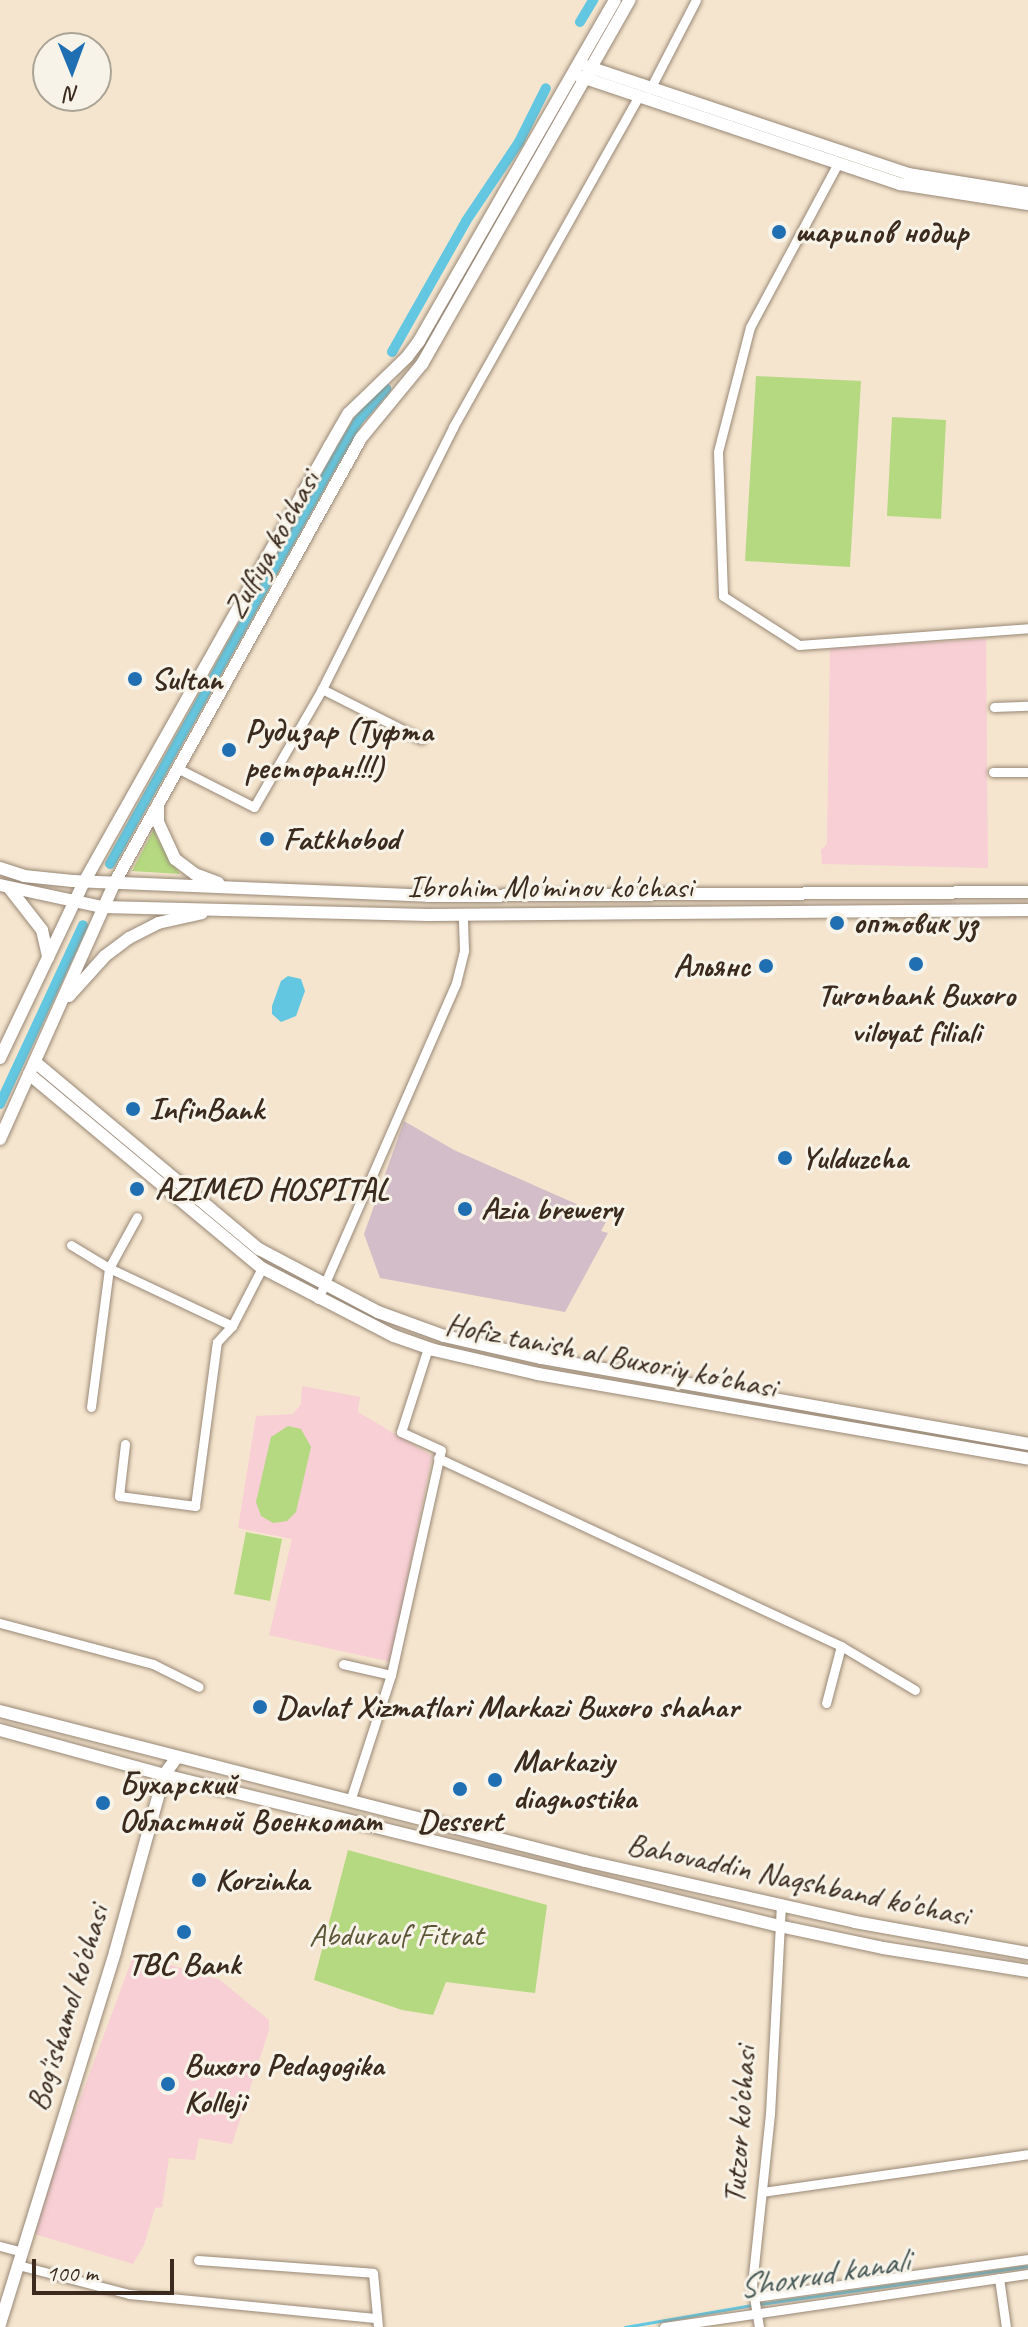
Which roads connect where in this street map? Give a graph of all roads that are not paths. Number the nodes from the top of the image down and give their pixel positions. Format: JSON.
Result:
{"nodes":[{"id":1,"x":615,"y":0,"type":"edge"},
{"id":2,"x":630,"y":0,"type":"edge"},
{"id":3,"x":696,"y":0,"type":"edge"},
{"id":4,"x":582,"y":71,"type":"junction"},
{"id":5,"x":650,"y":89,"type":"junction"},
{"id":6,"x":638,"y":97,"type":"junction"},
{"id":7,"x":838,"y":163,"type":"junction"},
{"id":8,"x":1028,"y":193,"type":"edge"},
{"id":9,"x":1028,"y":204,"type":"edge"},
{"id":10,"x":1028,"y":628,"type":"edge"},
{"id":11,"x":322,"y":689,"type":"junction"},
{"id":12,"x":1028,"y":706,"type":"edge"},
{"id":13,"x":994,"y":707,"type":"dead end"},
{"id":14,"x":421,"y":739,"type":"dead end"},
{"id":15,"x":179,"y":769,"type":"junction"},
{"id":16,"x":993,"y":772,"type":"dead end"},
{"id":17,"x":1028,"y":772,"type":"edge"},
{"id":18,"x":158,"y":803,"type":"junction"},
{"id":19,"x":0,"y":868,"type":"edge"},
{"id":20,"x":84,"y":882,"type":"junction"},
{"id":21,"x":115,"y":882,"type":"junction"},
{"id":22,"x":5,"y":887,"type":"edge"},
{"id":23,"x":229,"y":887,"type":"junction"},
{"id":24,"x":1028,"y":892,"type":"edge"},
{"id":25,"x":428,"y":896,"type":"junction"},
{"id":26,"x":73,"y":903,"type":"junction"},
{"id":27,"x":103,"y":907,"type":"junction"},
{"id":28,"x":222,"y":909,"type":"junction"},
{"id":29,"x":1028,"y":910,"type":"edge"},
{"id":30,"x":428,"y":915,"type":"junction"},
{"id":31,"x":463,"y":916,"type":"junction"},
{"id":32,"x":48,"y":957,"type":"junction"},
{"id":33,"x":62,"y":1004,"type":"junction"},
{"id":34,"x":0,"y":1058,"type":"edge"},
{"id":35,"x":32,"y":1068,"type":"junction"},
{"id":36,"x":0,"y":1139,"type":"edge"},
{"id":37,"x":137,"y":1217,"type":"dead end"},
{"id":38,"x":71,"y":1245,"type":"dead end"},
{"id":39,"x":258,"y":1259,"type":"junction"},
{"id":40,"x":109,"y":1268,"type":"junction"},
{"id":41,"x":325,"y":1283,"type":"junction"},
{"id":42,"x":318,"y":1299,"type":"junction"},
{"id":43,"x":232,"y":1326,"type":"junction"},
{"id":44,"x":428,"y":1348,"type":"junction"},
{"id":45,"x":91,"y":1407,"type":"dead end"},
{"id":46,"x":998,"y":1439,"type":"junction"},
{"id":47,"x":125,"y":1444,"type":"dead end"},
{"id":48,"x":1028,"y":1444,"type":"edge"},
{"id":49,"x":996,"y":1454,"type":"junction"},
{"id":50,"x":438,"y":1458,"type":"junction"},
{"id":51,"x":1028,"y":1459,"type":"edge"},
{"id":52,"x":0,"y":1623,"type":"edge"},
{"id":53,"x":841,"y":1646,"type":"junction"},
{"id":54,"x":343,"y":1664,"type":"dead end"},
{"id":55,"x":391,"y":1675,"type":"junction"},
{"id":56,"x":199,"y":1687,"type":"dead end"},
{"id":57,"x":915,"y":1690,"type":"dead end"},
{"id":58,"x":826,"y":1703,"type":"dead end"},
{"id":59,"x":0,"y":1711,"type":"edge"},
{"id":60,"x":0,"y":1730,"type":"edge"},
{"id":61,"x":177,"y":1757,"type":"junction"},
{"id":62,"x":164,"y":1775,"type":"junction"},
{"id":63,"x":350,"y":1801,"type":"junction"},
{"id":64,"x":781,"y":1905,"type":"junction"},
{"id":65,"x":779,"y":1926,"type":"junction"},
{"id":66,"x":1028,"y":1953,"type":"edge"},
{"id":67,"x":1028,"y":1971,"type":"edge"},
{"id":68,"x":1028,"y":2154,"type":"edge"},
{"id":69,"x":762,"y":2192,"type":"junction"},
{"id":70,"x":0,"y":2246,"type":"edge"},
{"id":71,"x":22,"y":2252,"type":"junction"},
{"id":72,"x":1028,"y":2259,"type":"edge"},
{"id":73,"x":198,"y":2260,"type":"dead end"},
{"id":74,"x":18,"y":2265,"type":"junction"},
{"id":75,"x":1028,"y":2274,"type":"edge"},
{"id":76,"x":999,"y":2278,"type":"junction"},
{"id":77,"x":755,"y":2297,"type":"junction"},
{"id":78,"x":757,"y":2314,"type":"junction"},
{"id":79,"x":377,"y":2323,"type":"edge"},
{"id":80,"x":0,"y":2324,"type":"edge"},
{"id":81,"x":664,"y":2327,"type":"edge"},
{"id":82,"x":759,"y":2327,"type":"edge"},
{"id":83,"x":1006,"y":2327,"type":"edge"}],
"edges":[{"from":1,"to":4,"type":"main road","name":"Zulfiya ko'chasi"},
{"from":2,"to":4,"type":"main road","name":"Zulfiya ko'chasi"},
{"from":3,"to":5,"type":"street"},
{"from":4,"to":5,"type":"main road"},
{"from":4,"to":6,"type":"main road"},
{"from":4,"to":15,"type":"main road","name":"Zulfiya ko'chasi"},
{"from":4,"to":20,"type":"main road","name":"Zulfiya ko'chasi"},
{"from":5,"to":8,"type":"main road"},
{"from":6,"to":7,"type":"main road"},
{"from":6,"to":11,"type":"street"},
{"from":7,"to":9,"type":"main road"},
{"from":7,"to":10,"type":"street"},
{"from":11,"to":14,"type":"street"},
{"from":11,"to":15,"type":"street"},
{"from":12,"to":13,"type":"street"},
{"from":15,"to":18,"type":"main road","name":"Zulfiya ko'chasi"},
{"from":16,"to":17,"type":"street"},
{"from":18,"to":21,"type":"main road","name":"Zulfiya ko'chasi"},
{"from":18,"to":23,"type":"main road"},
{"from":19,"to":20,"type":"main road"},
{"from":20,"to":21,"type":"main road","name":"Ibrohim Mo'minov ko'chasi"},
{"from":20,"to":26,"type":"main road","name":"Zulfiya ko'chasi"},
{"from":21,"to":23,"type":"main road","name":"Ibrohim Mo'minov ko'chasi"},
{"from":21,"to":27,"type":"main road","name":"Zulfiya ko'chasi"},
{"from":22,"to":26,"type":"main road"},
{"from":22,"to":32,"type":"main road"},
{"from":23,"to":25,"type":"main road","name":"Ibrohim Mo'minov ko'chasi"},
{"from":24,"to":25,"type":"main road","name":"Ibrohim Mo'minov ko'chasi"},
{"from":25,"to":30,"type":"main road"},
{"from":26,"to":27,"type":"main road","name":"Ibrohim Mo'minov ko'chasi"},
{"from":26,"to":32,"type":"main road","name":"Zulfiya ko'chasi"},
{"from":27,"to":28,"type":"main road","name":"Ibrohim Mo'minov ko'chasi"},
{"from":27,"to":33,"type":"main road","name":"Zulfiya ko'chasi"},
{"from":28,"to":30,"type":"main road","name":"Ibrohim Mo'minov ko'chasi"},
{"from":28,"to":33,"type":"main road"},
{"from":29,"to":31,"type":"main road","name":"Ibrohim Mo'minov ko'chasi"},
{"from":30,"to":31,"type":"main road","name":"Ibrohim Mo'minov ko'chasi"},
{"from":31,"to":41,"type":"street"},
{"from":32,"to":34,"type":"main road","name":"Zulfiya ko'chasi"},
{"from":33,"to":35,"type":"main road","name":"Zulfiya ko'chasi"},
{"from":35,"to":36,"type":"main road","name":"Zulfiya ko'chasi"},
{"from":35,"to":39,"type":"main road"},
{"from":37,"to":40,"type":"street"},
{"from":38,"to":40,"type":"street"},
{"from":39,"to":41,"type":"main road","name":"Hofiz tanish al Buxoriy ko'chasi"},
{"from":39,"to":42,"type":"main road","name":"Hofiz tanish al Buxoriy ko'chasi"},
{"from":39,"to":43,"type":"street"},
{"from":40,"to":43,"type":"street"},
{"from":40,"to":45,"type":"street"},
{"from":41,"to":42,"type":"street"},
{"from":41,"to":46,"type":"main road","name":"Hofiz tanish al Buxoriy ko'chasi"},
{"from":42,"to":44,"type":"main road","name":"Hofiz tanish al Buxoriy ko'chasi"},
{"from":43,"to":47,"type":"street"},
{"from":44,"to":49,"type":"main road","name":"Hofiz tanish al Buxoriy ko'chasi"},
{"from":44,"to":50,"type":"street"},
{"from":46,"to":48,"type":"main road","name":"Hofiz tanish al Buxoriy ko'chasi"},
{"from":46,"to":49,"type":"main road"},
{"from":49,"to":51,"type":"main road","name":"Hofiz tanish al Buxoriy ko'chasi"},
{"from":50,"to":53,"type":"street"},
{"from":50,"to":55,"type":"street"},
{"from":52,"to":56,"type":"street"},
{"from":53,"to":57,"type":"street"},
{"from":53,"to":58,"type":"street"},
{"from":54,"to":55,"type":"street"},
{"from":55,"to":63,"type":"street"},
{"from":59,"to":61,"type":"main road","name":"Bahovaddin Naqshband ko'chasi"},
{"from":60,"to":62,"type":"main road","name":"Bahovaddin Naqshband ko'chasi"},
{"from":61,"to":62,"type":"main road","name":"Bog'ishamol ko'chasi"},
{"from":61,"to":63,"type":"main road","name":"Bahovaddin Naqshband ko'chasi"},
{"from":62,"to":65,"type":"main road","name":"Bahovaddin Naqshband ko'chasi"},
{"from":62,"to":71,"type":"main road","name":"Bog'ishamol ko'chasi"},
{"from":63,"to":64,"type":"main road","name":"Bahovaddin Naqshband ko'chasi"},
{"from":64,"to":65,"type":"street","name":"Tutzor ko'chasi"},
{"from":64,"to":66,"type":"main road","name":"Bahovaddin Naqshband ko'chasi"},
{"from":65,"to":67,"type":"main road","name":"Bahovaddin Naqshband ko'chasi"},
{"from":65,"to":69,"type":"street","name":"Tutzor ko'chasi"},
{"from":68,"to":69,"type":"street"},
{"from":69,"to":77,"type":"street","name":"Tutzor ko'chasi"},
{"from":70,"to":71,"type":"street"},
{"from":71,"to":74,"type":"main road","name":"Bog'ishamol ko'chasi"},
{"from":72,"to":77,"type":"street"},
{"from":73,"to":79,"type":"street"},
{"from":74,"to":79,"type":"street"},
{"from":74,"to":80,"type":"main road","name":"Bog'ishamol ko'chasi"},
{"from":75,"to":76,"type":"street"},
{"from":76,"to":78,"type":"street"},
{"from":76,"to":83,"type":"street"},
{"from":77,"to":78,"type":"street","name":"Tutzor ko'chasi"},
{"from":78,"to":81,"type":"street"},
{"from":78,"to":82,"type":"street","name":"Tutzor ko'chasi"}]}
